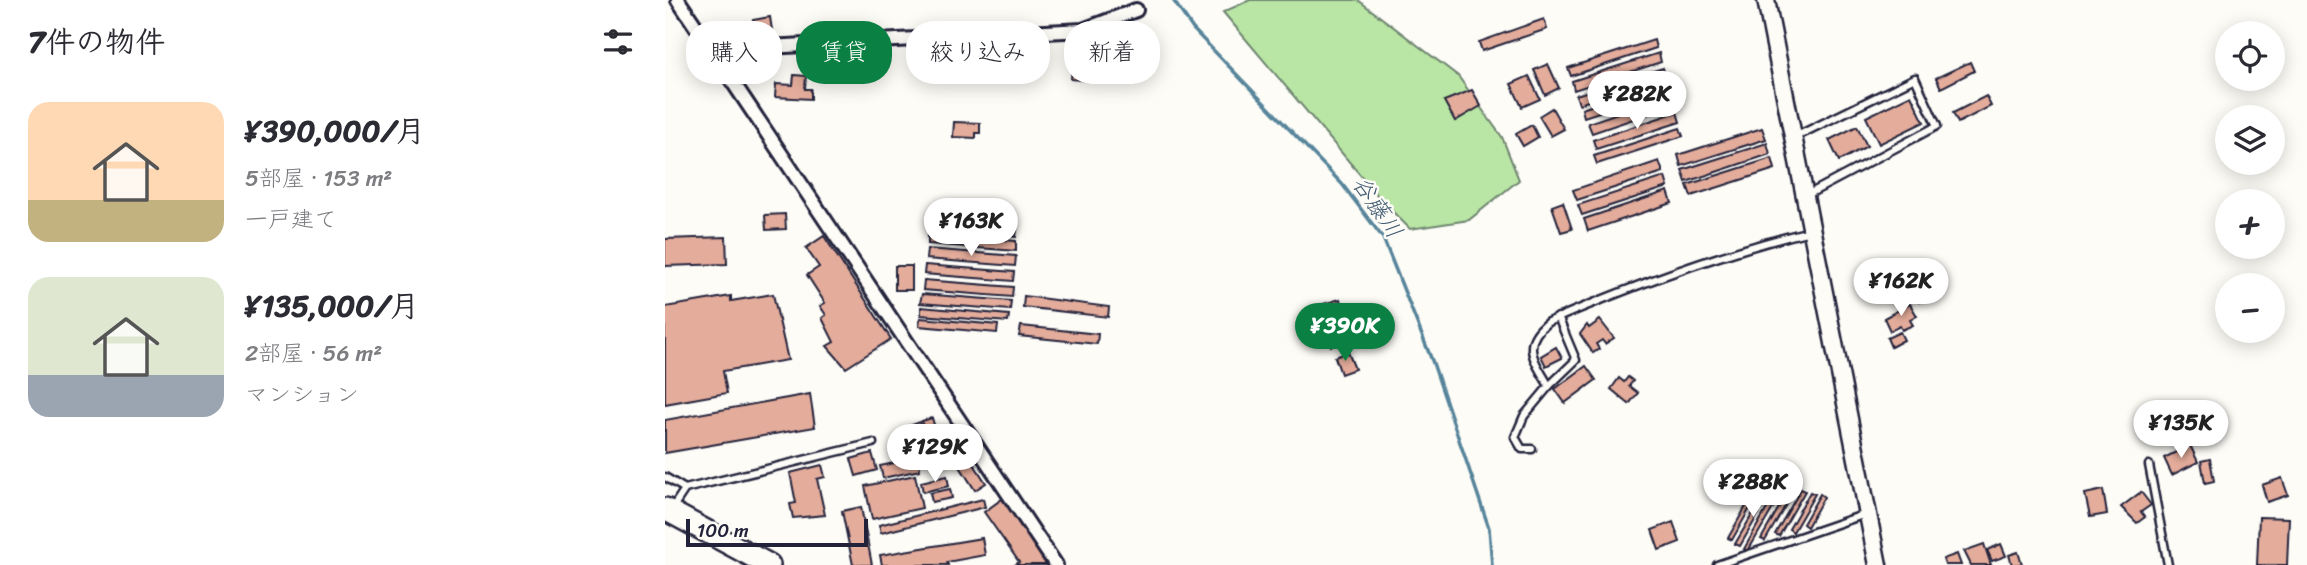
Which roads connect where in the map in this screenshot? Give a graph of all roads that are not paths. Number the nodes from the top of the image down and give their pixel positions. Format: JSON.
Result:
{"nodes":[{"id":1,"x":678,"y":0,"type":"edge"},
{"id":2,"x":1766,"y":0,"type":"edge"},
{"id":3,"x":1136,"y":10,"type":"dead end"},
{"id":4,"x":692,"y":21,"type":"edge"},
{"id":5,"x":782,"y":46,"type":"edge"},
{"id":6,"x":735,"y":84,"type":"edge"},
{"id":7,"x":1794,"y":138,"type":"junction"},
{"id":8,"x":1805,"y":196,"type":"junction"},
{"id":9,"x":1812,"y":230,"type":"junction"},
{"id":10,"x":1558,"y":317,"type":"junction"},
{"id":11,"x":1549,"y":386,"type":"junction"},
{"id":12,"x":873,"y":443,"type":"dead end"},
{"id":13,"x":1532,"y":449,"type":"dead end"},
{"id":14,"x":2149,"y":465,"type":"dead end"},
{"id":15,"x":665,"y":477,"type":"edge"},
{"id":16,"x":685,"y":489,"type":"junction"},
{"id":17,"x":668,"y":511,"type":"edge"},
{"id":18,"x":1867,"y":514,"type":"junction"},
{"id":19,"x":761,"y":563,"type":"edge"},
{"id":20,"x":1056,"y":565,"type":"edge"},
{"id":21,"x":1717,"y":565,"type":"edge"},
{"id":22,"x":1878,"y":565,"type":"edge"},
{"id":23,"x":2168,"y":565,"type":"edge"}],
"edges":[{"from":1,"to":4,"type":"street"},
{"from":2,"to":7,"type":"street"},
{"from":3,"to":5,"type":"street"},
{"from":6,"to":20,"type":"street"},
{"from":7,"to":8,"type":"street"},
{"from":7,"to":8,"type":"lane"},
{"from":8,"to":9,"type":"street"},
{"from":9,"to":10,"type":"lane"},
{"from":9,"to":18,"type":"street"},
{"from":10,"to":11,"type":"lane"},
{"from":10,"to":11,"type":"lane"},
{"from":11,"to":13,"type":"lane"},
{"from":12,"to":16,"type":"lane"},
{"from":14,"to":23,"type":"lane"},
{"from":15,"to":16,"type":"lane"},
{"from":16,"to":17,"type":"lane"},
{"from":17,"to":19,"type":"highway"},
{"from":18,"to":21,"type":"lane"},
{"from":18,"to":22,"type":"street"}]}
